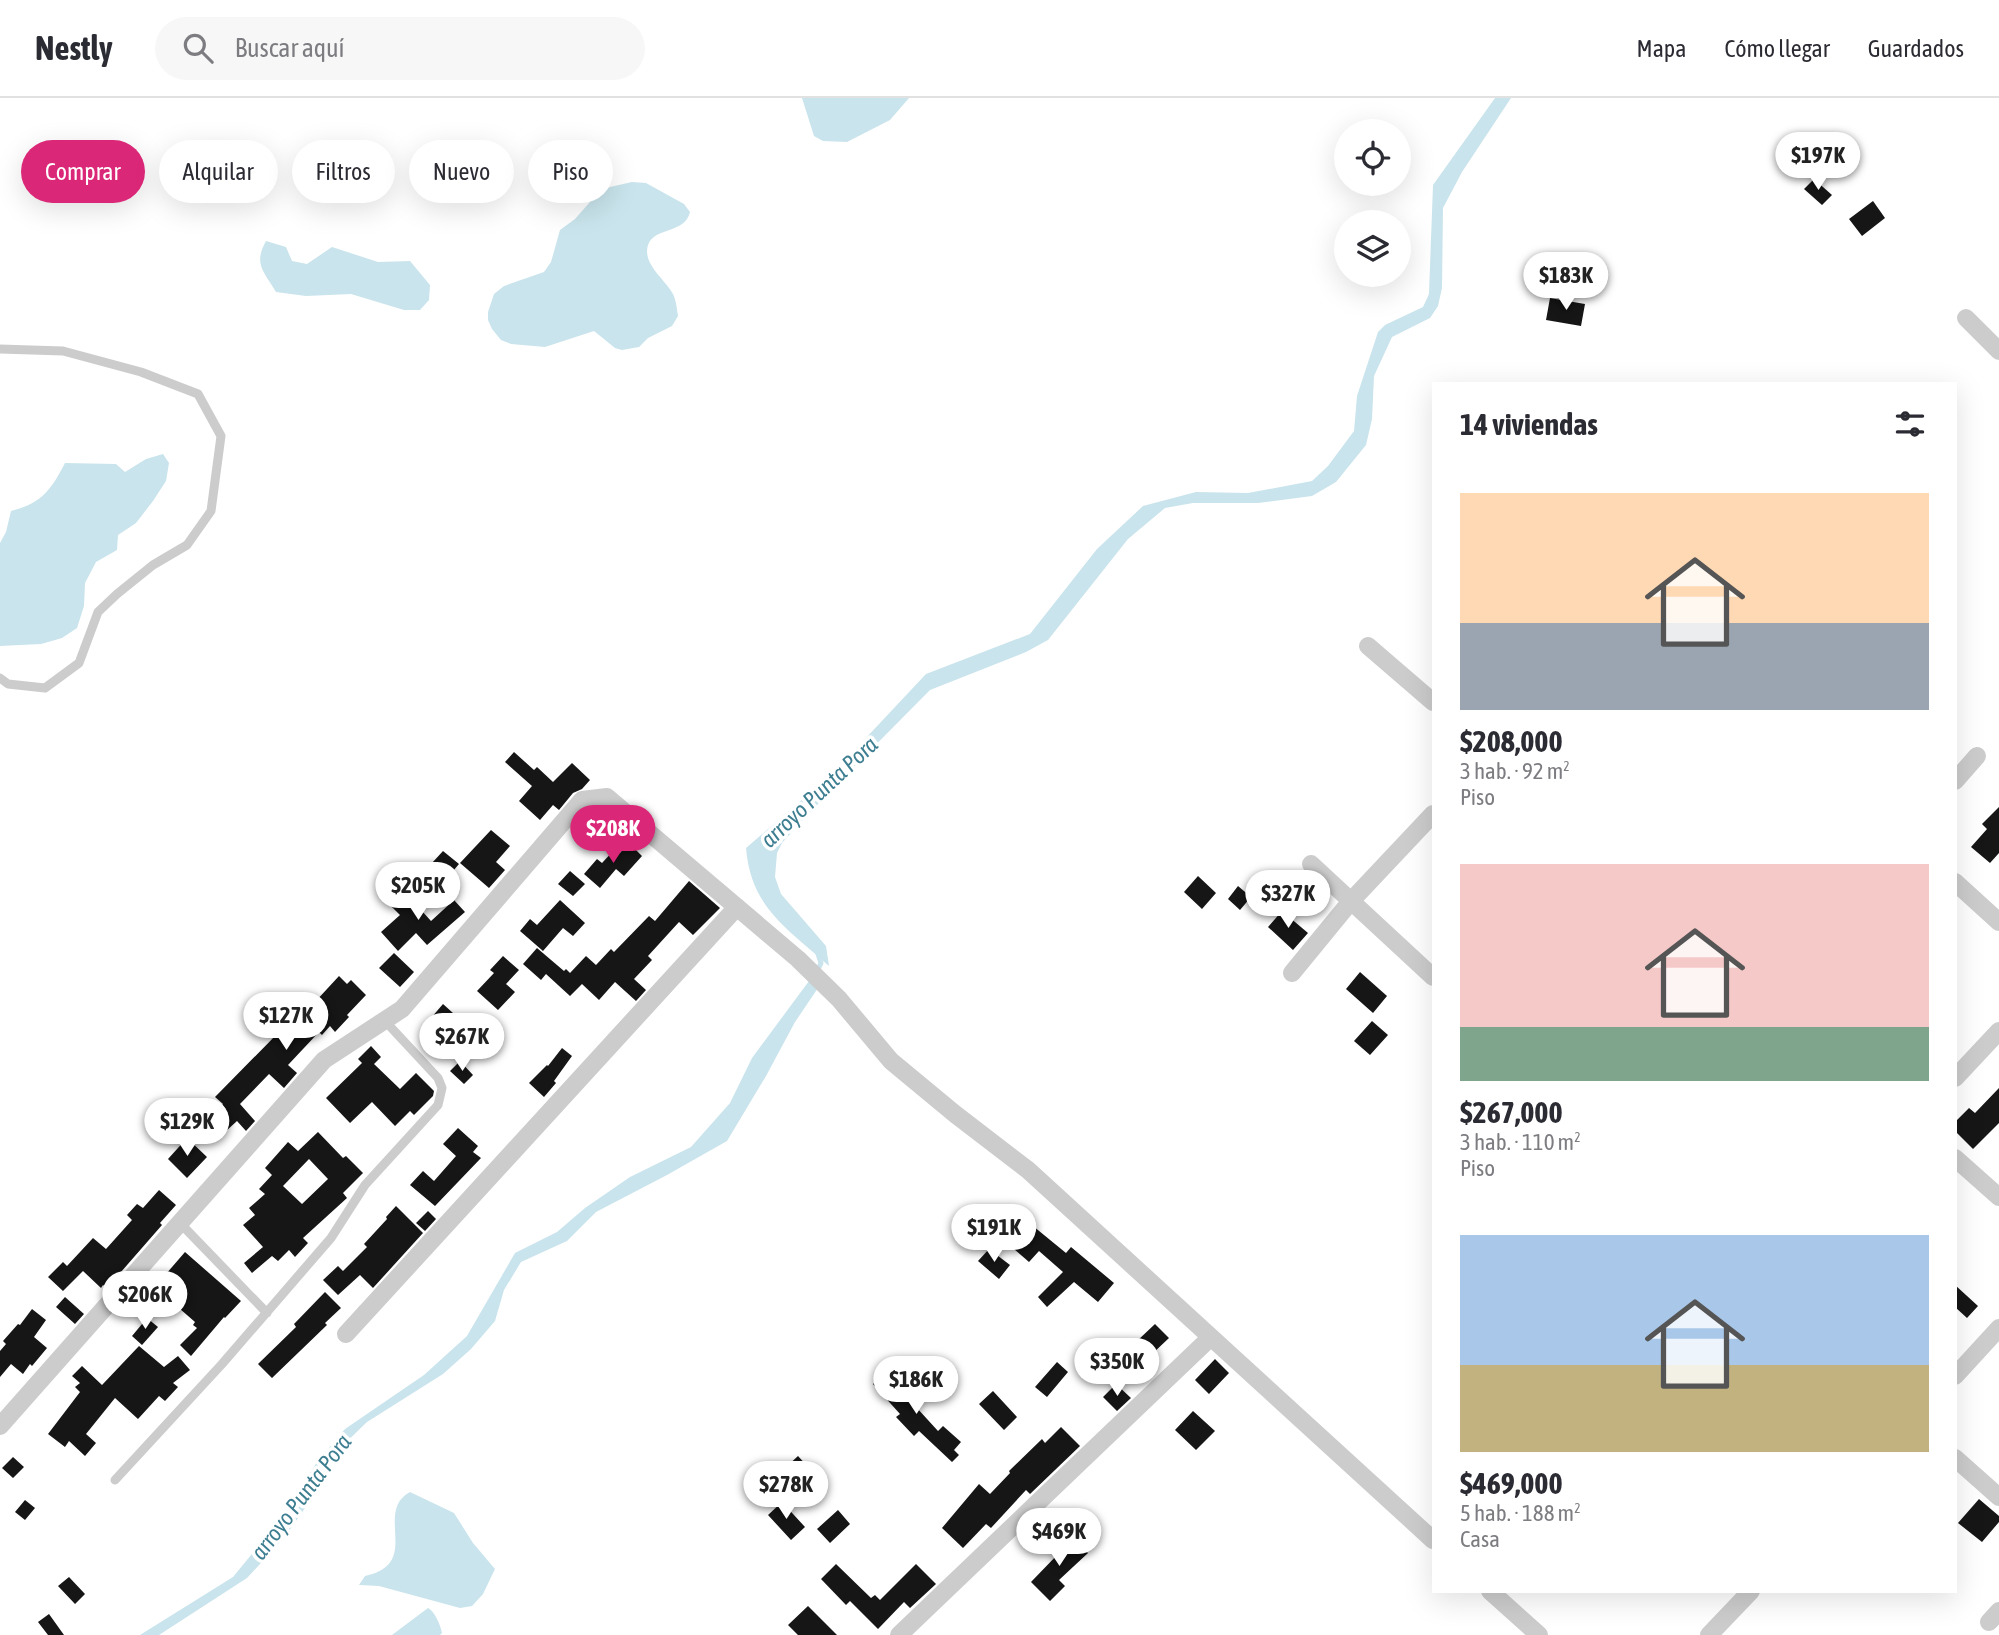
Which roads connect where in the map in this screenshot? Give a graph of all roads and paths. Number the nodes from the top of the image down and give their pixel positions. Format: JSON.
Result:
{"nodes":[{"id":1,"x":1966,"y":318,"type":"dead end"},
{"id":2,"x":0,"y":349,"type":"edge"},
{"id":3,"x":1999,"y":351,"type":"edge"},
{"id":4,"x":1368,"y":646,"type":"dead end"},
{"id":5,"x":0,"y":678,"type":"edge"},
{"id":6,"x":1432,"y":701,"type":"edge"},
{"id":7,"x":1977,"y":756,"type":"dead end"},
{"id":8,"x":1957,"y":779,"type":"edge"},
{"id":9,"x":1432,"y":815,"type":"edge"},
{"id":10,"x":1311,"y":864,"type":"dead end"},
{"id":11,"x":1957,"y":883,"type":"edge"},
{"id":12,"x":1351,"y":901,"type":"junction"},
{"id":13,"x":737,"y":907,"type":"junction"},
{"id":14,"x":1999,"y":922,"type":"edge"},
{"id":15,"x":1292,"y":973,"type":"dead end"},
{"id":16,"x":1432,"y":976,"type":"edge"},
{"id":17,"x":385,"y":1021,"type":"junction"},
{"id":18,"x":1999,"y":1031,"type":"edge"},
{"id":19,"x":1957,"y":1076,"type":"edge"},
{"id":20,"x":1957,"y":1160,"type":"edge"},
{"id":21,"x":1999,"y":1197,"type":"edge"},
{"id":22,"x":180,"y":1223,"type":"junction"},
{"id":23,"x":267,"y":1313,"type":"junction"},
{"id":24,"x":1999,"y":1328,"type":"edge"},
{"id":25,"x":346,"y":1334,"type":"dead end"},
{"id":26,"x":1210,"y":1338,"type":"junction"},
{"id":27,"x":1957,"y":1374,"type":"edge"},
{"id":28,"x":0,"y":1426,"type":"edge"},
{"id":29,"x":1957,"y":1460,"type":"edge"},
{"id":30,"x":115,"y":1480,"type":"dead end"},
{"id":31,"x":1999,"y":1497,"type":"edge"},
{"id":32,"x":1432,"y":1539,"type":"edge"},
{"id":33,"x":1492,"y":1593,"type":"edge"},
{"id":34,"x":1749,"y":1593,"type":"edge"},
{"id":35,"x":899,"y":1635,"type":"edge"},
{"id":36,"x":1539,"y":1635,"type":"edge"},
{"id":37,"x":1709,"y":1635,"type":"edge"}],
"edges":[{"from":1,"to":3,"type":"street"},
{"from":2,"to":5,"type":"lane"},
{"from":4,"to":6,"type":"street"},
{"from":7,"to":8,"type":"street"},
{"from":9,"to":12,"type":"street"},
{"from":10,"to":12,"type":"street"},
{"from":11,"to":14,"type":"street"},
{"from":12,"to":15,"type":"street"},
{"from":12,"to":16,"type":"street"},
{"from":13,"to":17,"type":"street"},
{"from":13,"to":25,"type":"street"},
{"from":13,"to":26,"type":"street"},
{"from":17,"to":22,"type":"street"},
{"from":17,"to":23,"type":"lane"},
{"from":18,"to":19,"type":"street"},
{"from":20,"to":21,"type":"street"},
{"from":22,"to":23,"type":"lane"},
{"from":22,"to":28,"type":"street"},
{"from":23,"to":30,"type":"lane"},
{"from":24,"to":27,"type":"street"},
{"from":26,"to":32,"type":"street"},
{"from":26,"to":35,"type":"street"},
{"from":29,"to":31,"type":"street"},
{"from":33,"to":36,"type":"street"},
{"from":34,"to":37,"type":"street"}]}
